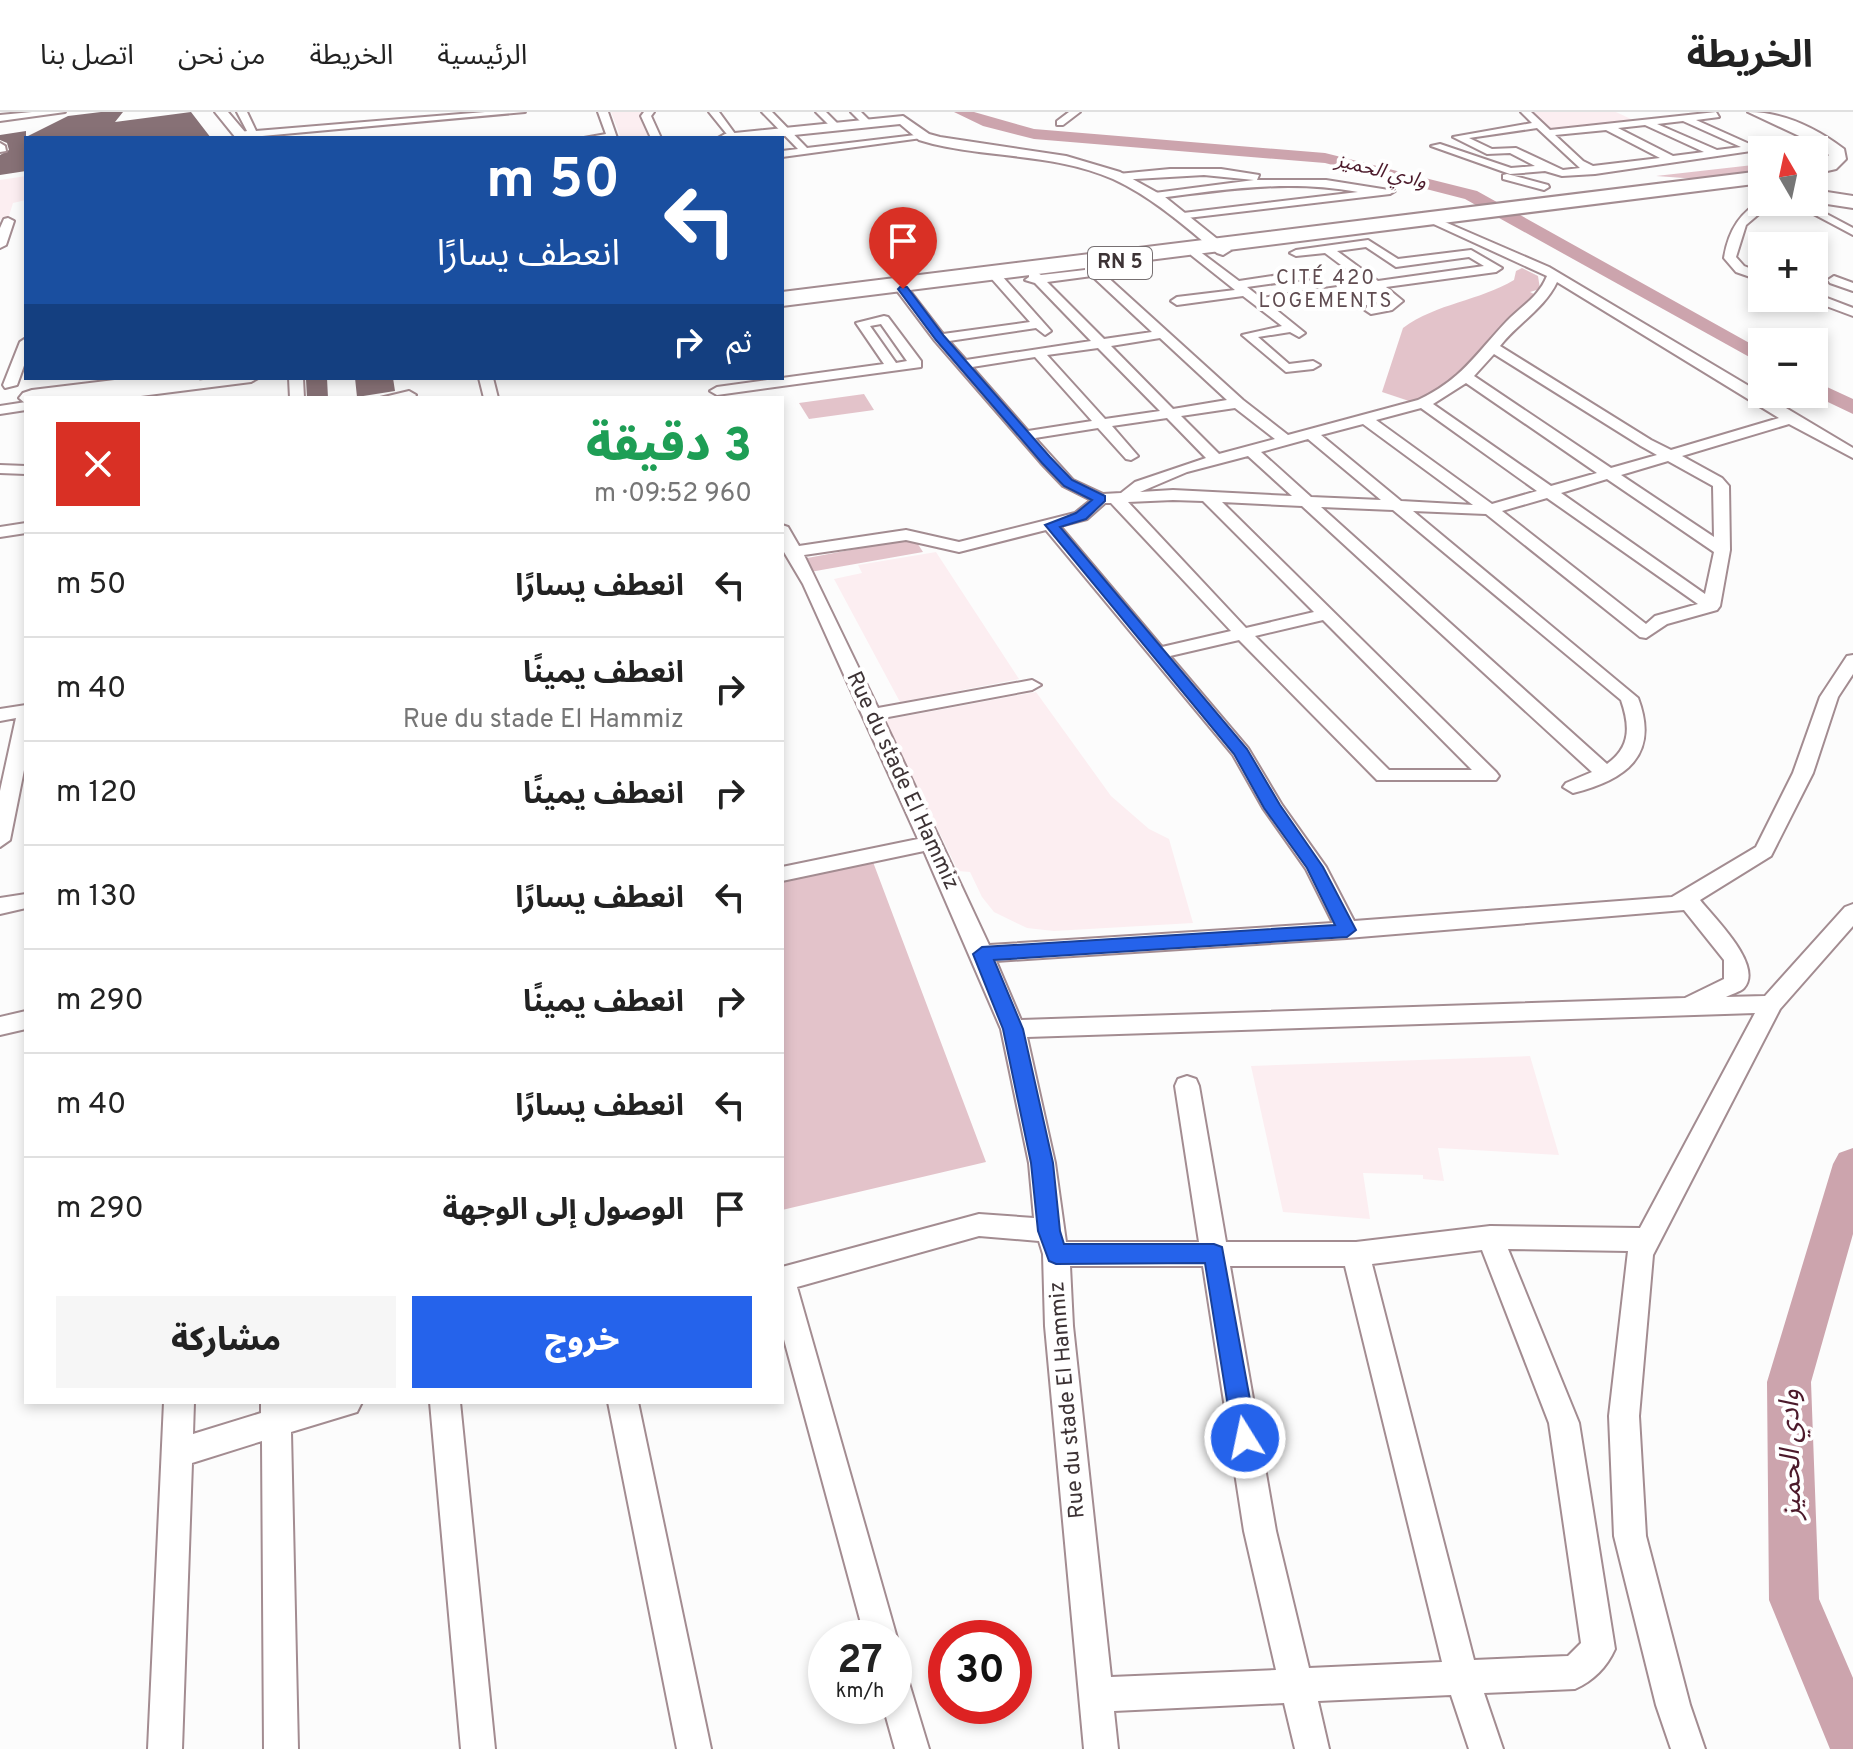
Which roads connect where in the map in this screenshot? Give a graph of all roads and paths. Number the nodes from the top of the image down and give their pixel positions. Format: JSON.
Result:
{"nodes":[{"id":1,"x":60,"y":112,"type":"edge"},
{"id":2,"x":214,"y":112,"type":"edge"},
{"id":3,"x":221,"y":112,"type":"edge"},
{"id":4,"x":242,"y":112,"type":"edge"},
{"id":5,"x":520,"y":112,"type":"edge"},
{"id":6,"x":603,"y":112,"type":"edge"},
{"id":7,"x":649,"y":112,"type":"edge"},
{"id":8,"x":714,"y":112,"type":"edge"},
{"id":9,"x":767,"y":112,"type":"edge"},
{"id":10,"x":821,"y":112,"type":"edge"},
{"id":11,"x":1075,"y":112,"type":"edge"},
{"id":12,"x":1526,"y":112,"type":"edge"},
{"id":13,"x":1757,"y":112,"type":"edge"},
{"id":14,"x":1770,"y":112,"type":"edge"},
{"id":15,"x":1716,"y":115,"type":"dead end"},
{"id":16,"x":1667,"y":116,"type":"edge"},
{"id":17,"x":862,"y":117,"type":"edge"},
{"id":18,"x":1645,"y":117,"type":"edge"},
{"id":19,"x":0,"y":118,"type":"edge"},
{"id":20,"x":1684,"y":118,"type":"junction"},
{"id":21,"x":1060,"y":123,"type":"dead end"},
{"id":22,"x":835,"y":126,"type":"junction"},
{"id":23,"x":1607,"y":127,"type":"junction"},
{"id":24,"x":1542,"y":129,"type":"junction"},
{"id":25,"x":786,"y":131,"type":"junction"},
{"id":26,"x":1499,"y":131,"type":"junction"},
{"id":27,"x":243,"y":136,"type":"edge"},
{"id":28,"x":612,"y":136,"type":"edge"},
{"id":29,"x":655,"y":136,"type":"edge"},
{"id":30,"x":733,"y":136,"type":"edge"},
{"id":31,"x":743,"y":136,"type":"edge"},
{"id":32,"x":1813,"y":136,"type":"edge"},
{"id":33,"x":924,"y":137,"type":"junction"},
{"id":34,"x":1853,"y":145,"type":"edge"},
{"id":35,"x":1828,"y":146,"type":"edge"},
{"id":36,"x":1748,"y":147,"type":"edge"},
{"id":37,"x":1512,"y":150,"type":"junction"},
{"id":38,"x":790,"y":152,"type":"edge"},
{"id":39,"x":1438,"y":152,"type":"dead end"},
{"id":40,"x":1748,"y":152,"type":"edge"},
{"id":41,"x":1715,"y":154,"type":"junction"},
{"id":42,"x":1671,"y":159,"type":"junction"},
{"id":43,"x":1853,"y":164,"type":"edge"},
{"id":44,"x":1828,"y":165,"type":"edge"},
{"id":45,"x":1828,"y":167,"type":"edge"},
{"id":46,"x":1546,"y":168,"type":"junction"},
{"id":47,"x":1494,"y":169,"type":"junction"},
{"id":48,"x":1590,"y":169,"type":"junction"},
{"id":49,"x":1853,"y":171,"type":"edge"},
{"id":50,"x":1828,"y":174,"type":"edge"},
{"id":51,"x":1118,"y":177,"type":"junction"},
{"id":52,"x":1634,"y":177,"type":"dead end"},
{"id":53,"x":1748,"y":180,"type":"edge"},
{"id":54,"x":1271,"y":181,"type":"junction"},
{"id":55,"x":1748,"y":181,"type":"edge"},
{"id":56,"x":1373,"y":191,"type":"junction"},
{"id":57,"x":1390,"y":191,"type":"dead end"},
{"id":58,"x":1748,"y":192,"type":"edge"},
{"id":59,"x":1151,"y":196,"type":"junction"},
{"id":60,"x":1649,"y":197,"type":"junction"},
{"id":61,"x":1828,"y":198,"type":"edge"},
{"id":62,"x":1550,"y":200,"type":"junction"},
{"id":63,"x":1853,"y":202,"type":"edge"},
{"id":64,"x":1748,"y":215,"type":"edge"},
{"id":65,"x":1179,"y":216,"type":"junction"},
{"id":66,"x":1823,"y":216,"type":"edge"},
{"id":67,"x":1444,"y":220,"type":"junction"},
{"id":68,"x":8,"y":221,"type":"edge"},
{"id":69,"x":1853,"y":232,"type":"edge"},
{"id":70,"x":0,"y":245,"type":"edge"},
{"id":71,"x":1220,"y":248,"type":"junction"},
{"id":72,"x":1327,"y":249,"type":"junction"},
{"id":73,"x":1195,"y":253,"type":"junction"},
{"id":74,"x":1296,"y":253,"type":"dead end"},
{"id":75,"x":1092,"y":269,"type":"junction"},
{"id":76,"x":1748,"y":272,"type":"edge"},
{"id":77,"x":1313,"y":274,"type":"dead end"},
{"id":78,"x":1036,"y":276,"type":"junction"},
{"id":79,"x":1553,"y":276,"type":"junction"},
{"id":80,"x":1834,"y":280,"type":"dead end"},
{"id":81,"x":999,"y":281,"type":"junction"},
{"id":82,"x":1377,"y":285,"type":"junction"},
{"id":83,"x":901,"y":287,"type":"junction"},
{"id":84,"x":1853,"y":287,"type":"edge"},
{"id":85,"x":1241,"y":288,"type":"junction"},
{"id":86,"x":1177,"y":301,"type":"dead end"},
{"id":87,"x":784,"y":302,"type":"edge"},
{"id":88,"x":1259,"y":302,"type":"junction"},
{"id":89,"x":1828,"y":302,"type":"edge"},
{"id":90,"x":1371,"y":310,"type":"dead end"},
{"id":91,"x":1853,"y":312,"type":"edge"},
{"id":92,"x":1039,"y":324,"type":"junction"},
{"id":93,"x":1163,"y":334,"type":"junction"},
{"id":94,"x":940,"y":338,"type":"junction"},
{"id":95,"x":1101,"y":344,"type":"junction"},
{"id":96,"x":24,"y":348,"type":"edge"},
{"id":97,"x":1494,"y":348,"type":"junction"},
{"id":98,"x":1062,"y":350,"type":"junction"},
{"id":99,"x":1038,"y":353,"type":"junction"},
{"id":100,"x":963,"y":364,"type":"junction"},
{"id":101,"x":1313,"y":365,"type":"dead end"},
{"id":102,"x":892,"y":367,"type":"dead end"},
{"id":103,"x":1467,"y":378,"type":"junction"},
{"id":104,"x":137,"y":380,"type":"edge"},
{"id":105,"x":173,"y":380,"type":"edge"},
{"id":106,"x":233,"y":380,"type":"edge"},
{"id":107,"x":215,"y":382,"type":"junction"},
{"id":108,"x":716,"y":389,"type":"edge"},
{"id":109,"x":114,"y":395,"type":"junction"},
{"id":110,"x":9,"y":396,"type":"edge"},
{"id":111,"x":48,"y":396,"type":"edge"},
{"id":112,"x":107,"y":396,"type":"edge"},
{"id":113,"x":120,"y":396,"type":"edge"},
{"id":114,"x":215,"y":396,"type":"edge"},
{"id":115,"x":1238,"y":403,"type":"junction"},
{"id":116,"x":1423,"y":403,"type":"junction"},
{"id":117,"x":24,"y":406,"type":"edge"},
{"id":118,"x":0,"y":410,"type":"edge"},
{"id":119,"x":1169,"y":413,"type":"junction"},
{"id":120,"x":1364,"y":418,"type":"junction"},
{"id":121,"x":1793,"y":418,"type":"junction"},
{"id":122,"x":1100,"y":424,"type":"junction"},
{"id":123,"x":1308,"y":432,"type":"junction"},
{"id":124,"x":1027,"y":435,"type":"junction"},
{"id":125,"x":1284,"y":439,"type":"junction"},
{"id":126,"x":1249,"y":449,"type":"junction"},
{"id":127,"x":1853,"y":454,"type":"edge"},
{"id":128,"x":1131,"y":456,"type":"dead end"},
{"id":129,"x":1671,"y":457,"type":"junction"},
{"id":130,"x":1215,"y":459,"type":"junction"},
{"id":131,"x":1853,"y":468,"type":"edge"},
{"id":132,"x":0,"y":469,"type":"edge"},
{"id":133,"x":24,"y":470,"type":"edge"},
{"id":134,"x":1610,"y":476,"type":"junction"},
{"id":135,"x":1551,"y":493,"type":"junction"},
{"id":136,"x":1207,"y":496,"type":"junction"},
{"id":137,"x":1113,"y":499,"type":"junction"},
{"id":138,"x":1304,"y":501,"type":"junction"},
{"id":139,"x":1395,"y":505,"type":"junction"},
{"id":140,"x":1490,"y":510,"type":"junction"},
{"id":141,"x":1051,"y":525,"type":"junction"},
{"id":142,"x":24,"y":528,"type":"edge"},
{"id":143,"x":0,"y":532,"type":"edge"},
{"id":144,"x":787,"y":541,"type":"edge"},
{"id":145,"x":1722,"y":550,"type":"junction"},
{"id":146,"x":1711,"y":606,"type":"junction"},
{"id":147,"x":1324,"y":615,"type":"junction"},
{"id":148,"x":1242,"y":633,"type":"junction"},
{"id":149,"x":1158,"y":653,"type":"junction"},
{"id":150,"x":1853,"y":660,"type":"edge"},
{"id":151,"x":1032,"y":685,"type":"dead end"},
{"id":152,"x":24,"y":712,"type":"edge"},
{"id":153,"x":0,"y":715,"type":"edge"},
{"id":154,"x":871,"y":715,"type":"junction"},
{"id":155,"x":24,"y":722,"type":"edge"},
{"id":156,"x":1606,"y":774,"type":"junction"},
{"id":157,"x":1573,"y":787,"type":"dead end"},
{"id":158,"x":0,"y":840,"type":"edge"},
{"id":159,"x":930,"y":843,"type":"junction"},
{"id":160,"x":784,"y":874,"type":"edge"},
{"id":161,"x":1686,"y":898,"type":"junction"},
{"id":162,"x":24,"y":901,"type":"edge"},
{"id":163,"x":0,"y":906,"type":"edge"},
{"id":164,"x":1853,"y":912,"type":"edge"},
{"id":165,"x":1347,"y":930,"type":"junction"},
{"id":166,"x":982,"y":954,"type":"junction"},
{"id":167,"x":1771,"y":1004,"type":"junction"},
{"id":168,"x":1686,"y":1005,"type":"junction"},
{"id":169,"x":24,"y":1020,"type":"edge"},
{"id":170,"x":0,"y":1026,"type":"edge"},
{"id":171,"x":1013,"y":1029,"type":"junction"},
{"id":172,"x":1187,"y":1086,"type":"dead end"},
{"id":173,"x":1490,"y":1237,"type":"junction"},
{"id":174,"x":1647,"y":1240,"type":"junction"},
{"id":175,"x":1053,"y":1242,"type":"junction"},
{"id":176,"x":1214,"y":1253,"type":"junction"},
{"id":177,"x":1356,"y":1254,"type":"junction"},
{"id":178,"x":784,"y":1279,"type":"edge"},
{"id":179,"x":784,"y":1287,"type":"edge"},
{"id":180,"x":179,"y":1404,"type":"edge"},
{"id":181,"x":331,"y":1404,"type":"edge"},
{"id":182,"x":445,"y":1404,"type":"edge"},
{"id":183,"x":623,"y":1404,"type":"edge"},
{"id":184,"x":276,"y":1411,"type":"edge"},
{"id":185,"x":177,"y":1453,"type":"junction"},
{"id":186,"x":876,"y":1620,"type":"edge"},
{"id":187,"x":1462,"y":1677,"type":"junction"},
{"id":188,"x":1297,"y":1687,"type":"junction"},
{"id":189,"x":1097,"y":1695,"type":"junction"},
{"id":190,"x":905,"y":1724,"type":"edge"},
{"id":191,"x":165,"y":1749,"type":"edge"},
{"id":192,"x":281,"y":1749,"type":"edge"},
{"id":193,"x":478,"y":1749,"type":"edge"},
{"id":194,"x":694,"y":1749,"type":"edge"},
{"id":195,"x":912,"y":1749,"type":"edge"},
{"id":196,"x":1101,"y":1749,"type":"edge"},
{"id":197,"x":1312,"y":1749,"type":"edge"},
{"id":198,"x":1486,"y":1749,"type":"edge"},
{"id":199,"x":1688,"y":1749,"type":"edge"}],
"edges":[{"from":1,"to":19,"type":"street"},
{"from":2,"to":27,"type":"street"},
{"from":3,"to":27,"type":"street"},
{"from":4,"to":27,"type":"street"},
{"from":5,"to":27,"type":"street"},
{"from":6,"to":28,"type":"street"},
{"from":7,"to":29,"type":"street"},
{"from":8,"to":30,"type":"street"},
{"from":9,"to":25,"type":"street"},
{"from":10,"to":22,"type":"street"},
{"from":11,"to":21,"type":"street"},
{"from":12,"to":24,"type":"street"},
{"from":13,"to":32,"type":"highway"},
{"from":14,"to":34,"type":"highway"},
{"from":15,"to":20,"type":"street"},
{"from":16,"to":18,"type":"street"},
{"from":16,"to":20,"type":"street"},
{"from":17,"to":22,"type":"street"},
{"from":17,"to":33,"type":"street"},
{"from":18,"to":23,"type":"street"},
{"from":18,"to":41,"type":"street"},
{"from":20,"to":36,"type":"street"},
{"from":22,"to":25,"type":"street"},
{"from":23,"to":24,"type":"street"},
{"from":23,"to":42,"type":"street"},
{"from":24,"to":26,"type":"street"},
{"from":24,"to":48,"type":"street"},
{"from":25,"to":31,"type":"street"},
{"from":25,"to":38,"type":"street"},
{"from":26,"to":37,"type":"street"},
{"from":26,"to":37,"type":"street"},
{"from":33,"to":38,"type":"street"},
{"from":33,"to":51,"type":"street"},
{"from":35,"to":44,"type":"highway"},
{"from":37,"to":46,"type":"street"},
{"from":39,"to":47,"type":"street"},
{"from":40,"to":41,"type":"street"},
{"from":41,"to":42,"type":"street"},
{"from":42,"to":48,"type":"street"},
{"from":43,"to":45,"type":"highway"},
{"from":46,"to":47,"type":"street"},
{"from":46,"to":48,"type":"street"},
{"from":47,"to":62,"type":"street"},
{"from":48,"to":52,"type":"street"},
{"from":49,"to":50,"type":"highway"},
{"from":51,"to":54,"type":"street"},
{"from":51,"to":59,"type":"street"},
{"from":53,"to":62,"type":"highway","number":"RN 5"},
{"from":54,"to":56,"type":"street"},
{"from":54,"to":59,"type":"street"},
{"from":55,"to":60,"type":"highway","number":"RN 5"},
{"from":56,"to":57,"type":"street"},
{"from":56,"to":65,"type":"street"},
{"from":58,"to":60,"type":"highway"},
{"from":59,"to":65,"type":"street"},
{"from":60,"to":62,"type":"highway","number":"RN 5"},
{"from":61,"to":63,"type":"highway"},
{"from":62,"to":67,"type":"highway","number":"RN 5"},
{"from":64,"to":76,"type":"street"},
{"from":65,"to":71,"type":"street"},
{"from":66,"to":69,"type":"street"},
{"from":67,"to":71,"type":"highway","number":"RN 5"},
{"from":67,"to":79,"type":"street"},
{"from":68,"to":70,"type":"street"},
{"from":71,"to":73,"type":"highway","number":"RN 5"},
{"from":71,"to":83,"type":"highway","number":"RN 5"},
{"from":72,"to":74,"type":"street"},
{"from":72,"to":82,"type":"street"},
{"from":72,"to":82,"type":"street"},
{"from":73,"to":75,"type":"highway","number":"RN 5"},
{"from":73,"to":85,"type":"street"},
{"from":75,"to":78,"type":"highway","number":"RN 5"},
{"from":75,"to":93,"type":"street"},
{"from":77,"to":85,"type":"street"},
{"from":78,"to":81,"type":"highway","number":"RN 5"},
{"from":78,"to":95,"type":"street"},
{"from":79,"to":97,"type":"street"},
{"from":79,"to":121,"type":"street"},
{"from":80,"to":84,"type":"street"},
{"from":81,"to":83,"type":"highway","number":"RN 5"},
{"from":81,"to":92,"type":"street"},
{"from":82,"to":88,"type":"street"},
{"from":82,"to":90,"type":"street"},
{"from":83,"to":87,"type":"highway","number":"RN 5"},
{"from":83,"to":94,"type":"street"},
{"from":85,"to":86,"type":"street"},
{"from":85,"to":88,"type":"street"},
{"from":88,"to":101,"type":"street"},
{"from":89,"to":91,"type":"street"},
{"from":92,"to":94,"type":"street"},
{"from":92,"to":98,"type":"street"},
{"from":93,"to":95,"type":"street"},
{"from":93,"to":115,"type":"street"},
{"from":94,"to":100,"type":"street"},
{"from":95,"to":98,"type":"street"},
{"from":95,"to":119,"type":"street"},
{"from":96,"to":110,"type":"street"},
{"from":97,"to":103,"type":"street"},
{"from":97,"to":129,"type":"street"},
{"from":98,"to":99,"type":"street"},
{"from":99,"to":100,"type":"street"},
{"from":99,"to":122,"type":"street"},
{"from":100,"to":124,"type":"street"},
{"from":102,"to":108,"type":"street"},
{"from":103,"to":116,"type":"street"},
{"from":103,"to":134,"type":"street"},
{"from":104,"to":110,"type":"highway"},
{"from":105,"to":111,"type":"highway"},
{"from":106,"to":107,"type":"street"},
{"from":107,"to":109,"type":"street"},
{"from":107,"to":114,"type":"street"},
{"from":109,"to":112,"type":"street"},
{"from":109,"to":113,"type":"street"},
{"from":115,"to":119,"type":"street"},
{"from":115,"to":125,"type":"street"},
{"from":116,"to":120,"type":"street"},
{"from":116,"to":135,"type":"street"},
{"from":117,"to":118,"type":"street"},
{"from":119,"to":122,"type":"street"},
{"from":119,"to":130,"type":"street"},
{"from":120,"to":123,"type":"street"},
{"from":120,"to":140,"type":"street"},
{"from":121,"to":127,"type":"street"},
{"from":121,"to":129,"type":"street"},
{"from":121,"to":131,"type":"street"},
{"from":122,"to":124,"type":"street"},
{"from":122,"to":128,"type":"street"},
{"from":123,"to":125,"type":"street"},
{"from":123,"to":139,"type":"street"},
{"from":124,"to":137,"type":"street"},
{"from":125,"to":126,"type":"street"},
{"from":126,"to":130,"type":"street"},
{"from":126,"to":138,"type":"street"},
{"from":129,"to":134,"type":"street"},
{"from":129,"to":145,"type":"street"},
{"from":130,"to":137,"type":"street"},
{"from":132,"to":133,"type":"street"},
{"from":134,"to":135,"type":"street"},
{"from":134,"to":145,"type":"street"},
{"from":135,"to":140,"type":"street"},
{"from":135,"to":146,"type":"street"},
{"from":136,"to":137,"type":"street"},
{"from":136,"to":138,"type":"street"},
{"from":136,"to":147,"type":"street"},
{"from":137,"to":141,"type":"street"},
{"from":137,"to":148,"type":"street"},
{"from":138,"to":139,"type":"street"},
{"from":138,"to":156,"type":"street"},
{"from":139,"to":140,"type":"street"},
{"from":139,"to":156,"type":"street"},
{"from":140,"to":146,"type":"street"},
{"from":141,"to":144,"type":"street"},
{"from":141,"to":149,"type":"street"},
{"from":142,"to":143,"type":"street"},
{"from":144,"to":154,"type":"street","name":"Rue du stade El Hammiz"},
{"from":145,"to":146,"type":"street"},
{"from":147,"to":148,"type":"street"},
{"from":147,"to":148,"type":"street"},
{"from":148,"to":149,"type":"street"},
{"from":149,"to":165,"type":"street"},
{"from":150,"to":161,"type":"street"},
{"from":151,"to":154,"type":"street"},
{"from":152,"to":153,"type":"street"},
{"from":154,"to":159,"type":"street","name":"Rue du stade El Hammiz"},
{"from":155,"to":158,"type":"street"},
{"from":156,"to":157,"type":"street"},
{"from":159,"to":160,"type":"street"},
{"from":159,"to":166,"type":"street","name":"Rue du stade El Hammiz"},
{"from":161,"to":165,"type":"street"},
{"from":161,"to":168,"type":"street"},
{"from":162,"to":163,"type":"street"},
{"from":164,"to":167,"type":"street"},
{"from":165,"to":166,"type":"street"},
{"from":166,"to":171,"type":"street","name":"Rue du stade El Hammiz"},
{"from":167,"to":168,"type":"street"},
{"from":167,"to":174,"type":"street"},
{"from":168,"to":171,"type":"street"},
{"from":169,"to":170,"type":"street"},
{"from":171,"to":175,"type":"street","name":"Rue du stade El Hammiz"},
{"from":172,"to":176,"type":"street"},
{"from":173,"to":174,"type":"street"},
{"from":173,"to":177,"type":"street"},
{"from":173,"to":187,"type":"street"},
{"from":174,"to":199,"type":"street"},
{"from":175,"to":176,"type":"street"},
{"from":175,"to":178,"type":"street"},
{"from":175,"to":189,"type":"street","name":"Rue du stade El Hammiz"},
{"from":176,"to":177,"type":"street"},
{"from":176,"to":188,"type":"street"},
{"from":177,"to":187,"type":"street"},
{"from":179,"to":186,"type":"street"},
{"from":180,"to":185,"type":"street"},
{"from":181,"to":184,"type":"street"},
{"from":182,"to":193,"type":"street"},
{"from":183,"to":194,"type":"street"},
{"from":184,"to":185,"type":"street"},
{"from":184,"to":192,"type":"street"},
{"from":185,"to":191,"type":"street"},
{"from":187,"to":188,"type":"street"},
{"from":187,"to":198,"type":"street"},
{"from":188,"to":189,"type":"street"},
{"from":188,"to":197,"type":"street"},
{"from":189,"to":196,"type":"street","name":"Rue du stade El Hammiz"},
{"from":190,"to":195,"type":"street"}]}
